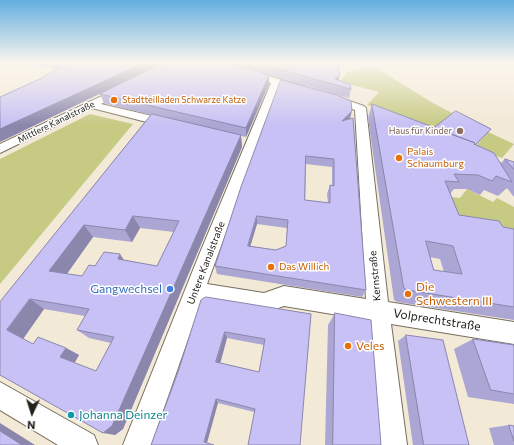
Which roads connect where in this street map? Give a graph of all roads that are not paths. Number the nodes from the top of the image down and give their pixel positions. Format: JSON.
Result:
{"nodes":[{"id":1,"x":276,"y":82,"type":"edge"},
{"id":2,"x":279,"y":83,"type":"edge"},
{"id":3,"x":131,"y":85,"type":"edge"},
{"id":4,"x":92,"y":104,"type":"junction"},
{"id":5,"x":183,"y":127,"type":"edge"},
{"id":6,"x":236,"y":141,"type":"edge"},
{"id":7,"x":252,"y":144,"type":"junction"},
{"id":8,"x":0,"y":149,"type":"edge"},
{"id":9,"x":195,"y":291,"type":"junction"},
{"id":10,"x":378,"y":310,"type":"junction"},
{"id":11,"x":514,"y":333,"type":"edge"},
{"id":12,"x":0,"y":395,"type":"edge"},
{"id":13,"x":84,"y":445,"type":"edge"},
{"id":14,"x":137,"y":445,"type":"edge"},
{"id":15,"x":393,"y":445,"type":"edge"}],
"edges":[{"from":1,"to":7,"type":"street","name":"Untere Kanalstraße"},
{"from":2,"to":10,"type":"street","name":"Kernstraße"},
{"from":3,"to":4,"type":"street","name":"Mittlere Kanalstraße"},
{"from":4,"to":5,"type":"street"},
{"from":4,"to":8,"type":"street","name":"Mittlere Kanalstraße"},
{"from":6,"to":7,"type":"street"},
{"from":7,"to":9,"type":"street","name":"Untere Kanalstraße"},
{"from":9,"to":10,"type":"street","name":"Volprechtstraße"},
{"from":9,"to":14,"type":"street","name":"Untere Kanalstraße"},
{"from":10,"to":11,"type":"street","name":"Volprechtstraße"},
{"from":10,"to":15,"type":"street","name":"Kernstraße"},
{"from":12,"to":13,"type":"street"}]}
